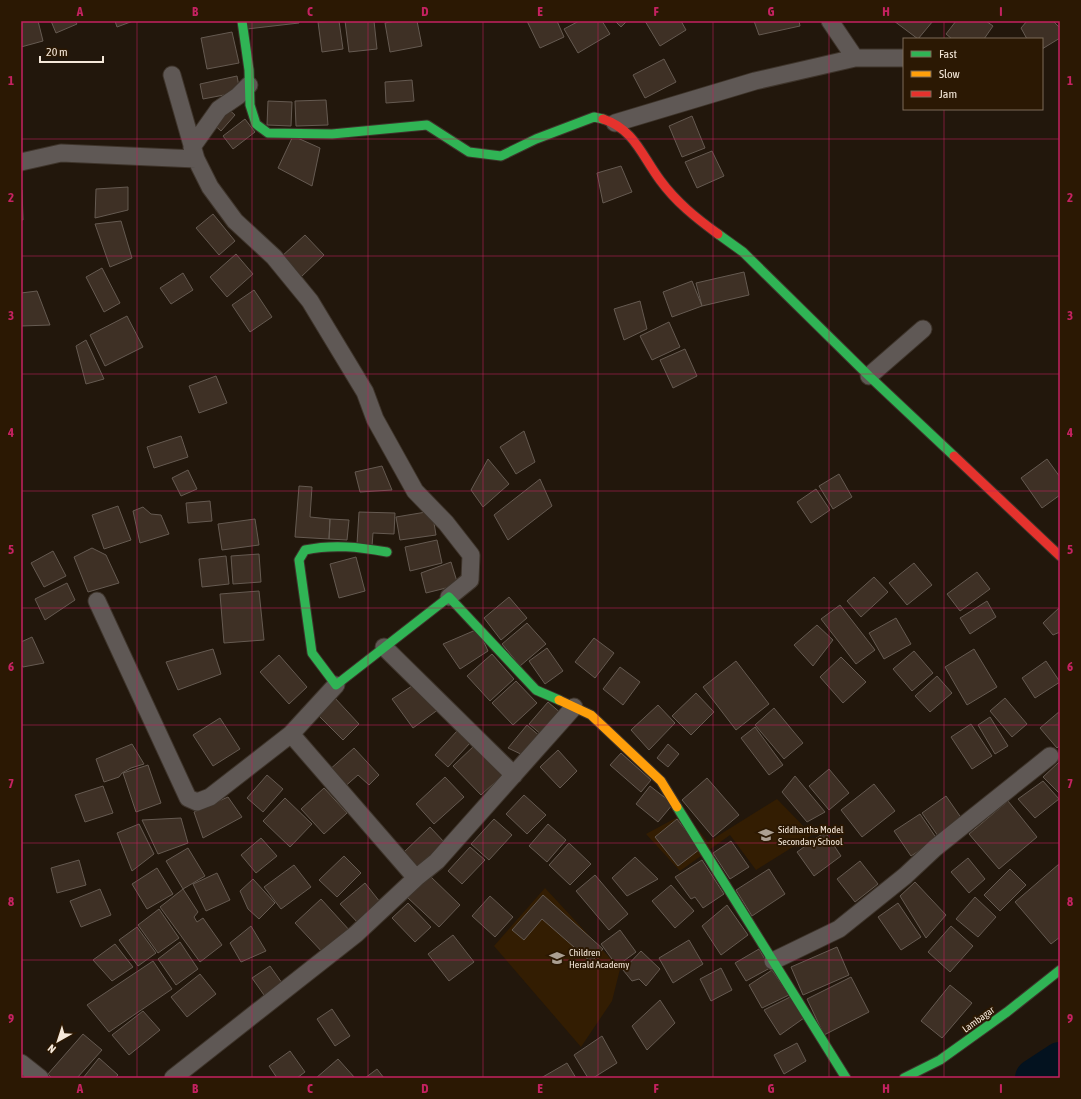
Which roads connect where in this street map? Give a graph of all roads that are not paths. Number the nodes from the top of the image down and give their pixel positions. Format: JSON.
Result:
{"nodes":[{"id":1,"x":242,"y":21,"type":"edge"},
{"id":2,"x":830,"y":21,"type":"edge"},
{"id":3,"x":855,"y":58,"type":"junction"},
{"id":4,"x":903,"y":58,"type":"edge"},
{"id":5,"x":172,"y":75,"type":"dead end"},
{"id":6,"x":249,"y":85,"type":"junction"},
{"id":7,"x":615,"y":123,"type":"junction"},
{"id":8,"x":194,"y":153,"type":"junction"},
{"id":9,"x":21,"y":162,"type":"edge"},
{"id":10,"x":923,"y":329,"type":"dead end"},
{"id":11,"x":870,"y":376,"type":"junction"},
{"id":12,"x":388,"y":552,"type":"dead end"},
{"id":13,"x":1060,"y":556,"type":"edge"},
{"id":14,"x":449,"y":598,"type":"junction"},
{"id":15,"x":97,"y":600,"type":"dead end"},
{"id":16,"x":384,"y":647,"type":"junction"},
{"id":17,"x":336,"y":684,"type":"junction"},
{"id":18,"x":574,"y":707,"type":"junction"},
{"id":19,"x":291,"y":734,"type":"junction"},
{"id":20,"x":1050,"y":756,"type":"dead end"},
{"id":21,"x":514,"y":774,"type":"junction"},
{"id":22,"x":416,"y":878,"type":"junction"},
{"id":23,"x":773,"y":961,"type":"junction"},
{"id":24,"x":1060,"y":970,"type":"edge"},
{"id":25,"x":21,"y":1063,"type":"edge"},
{"id":26,"x":40,"y":1078,"type":"edge"},
{"id":27,"x":173,"y":1078,"type":"edge"},
{"id":28,"x":846,"y":1078,"type":"edge"},
{"id":29,"x":904,"y":1078,"type":"edge"}],
"edges":[{"from":1,"to":6,"type":"street"},
{"from":2,"to":3,"type":"street"},
{"from":3,"to":4,"type":"street"},
{"from":3,"to":7,"type":"street"},
{"from":5,"to":8,"type":"street"},
{"from":6,"to":7,"type":"street"},
{"from":6,"to":8,"type":"street"},
{"from":7,"to":11,"type":"street"},
{"from":8,"to":9,"type":"street"},
{"from":8,"to":14,"type":"street"},
{"from":10,"to":11,"type":"street"},
{"from":11,"to":13,"type":"street"},
{"from":12,"to":17,"type":"street"},
{"from":14,"to":16,"type":"street"},
{"from":14,"to":18,"type":"street"},
{"from":15,"to":19,"type":"street"},
{"from":16,"to":17,"type":"street"},
{"from":16,"to":21,"type":"street"},
{"from":17,"to":19,"type":"street"},
{"from":18,"to":21,"type":"street"},
{"from":18,"to":23,"type":"street"},
{"from":19,"to":22,"type":"street"},
{"from":20,"to":23,"type":"street"},
{"from":21,"to":22,"type":"street"},
{"from":22,"to":27,"type":"street"},
{"from":23,"to":28,"type":"street"},
{"from":24,"to":29,"type":"street","name":"Lambagar"},
{"from":25,"to":26,"type":"street"}]}
